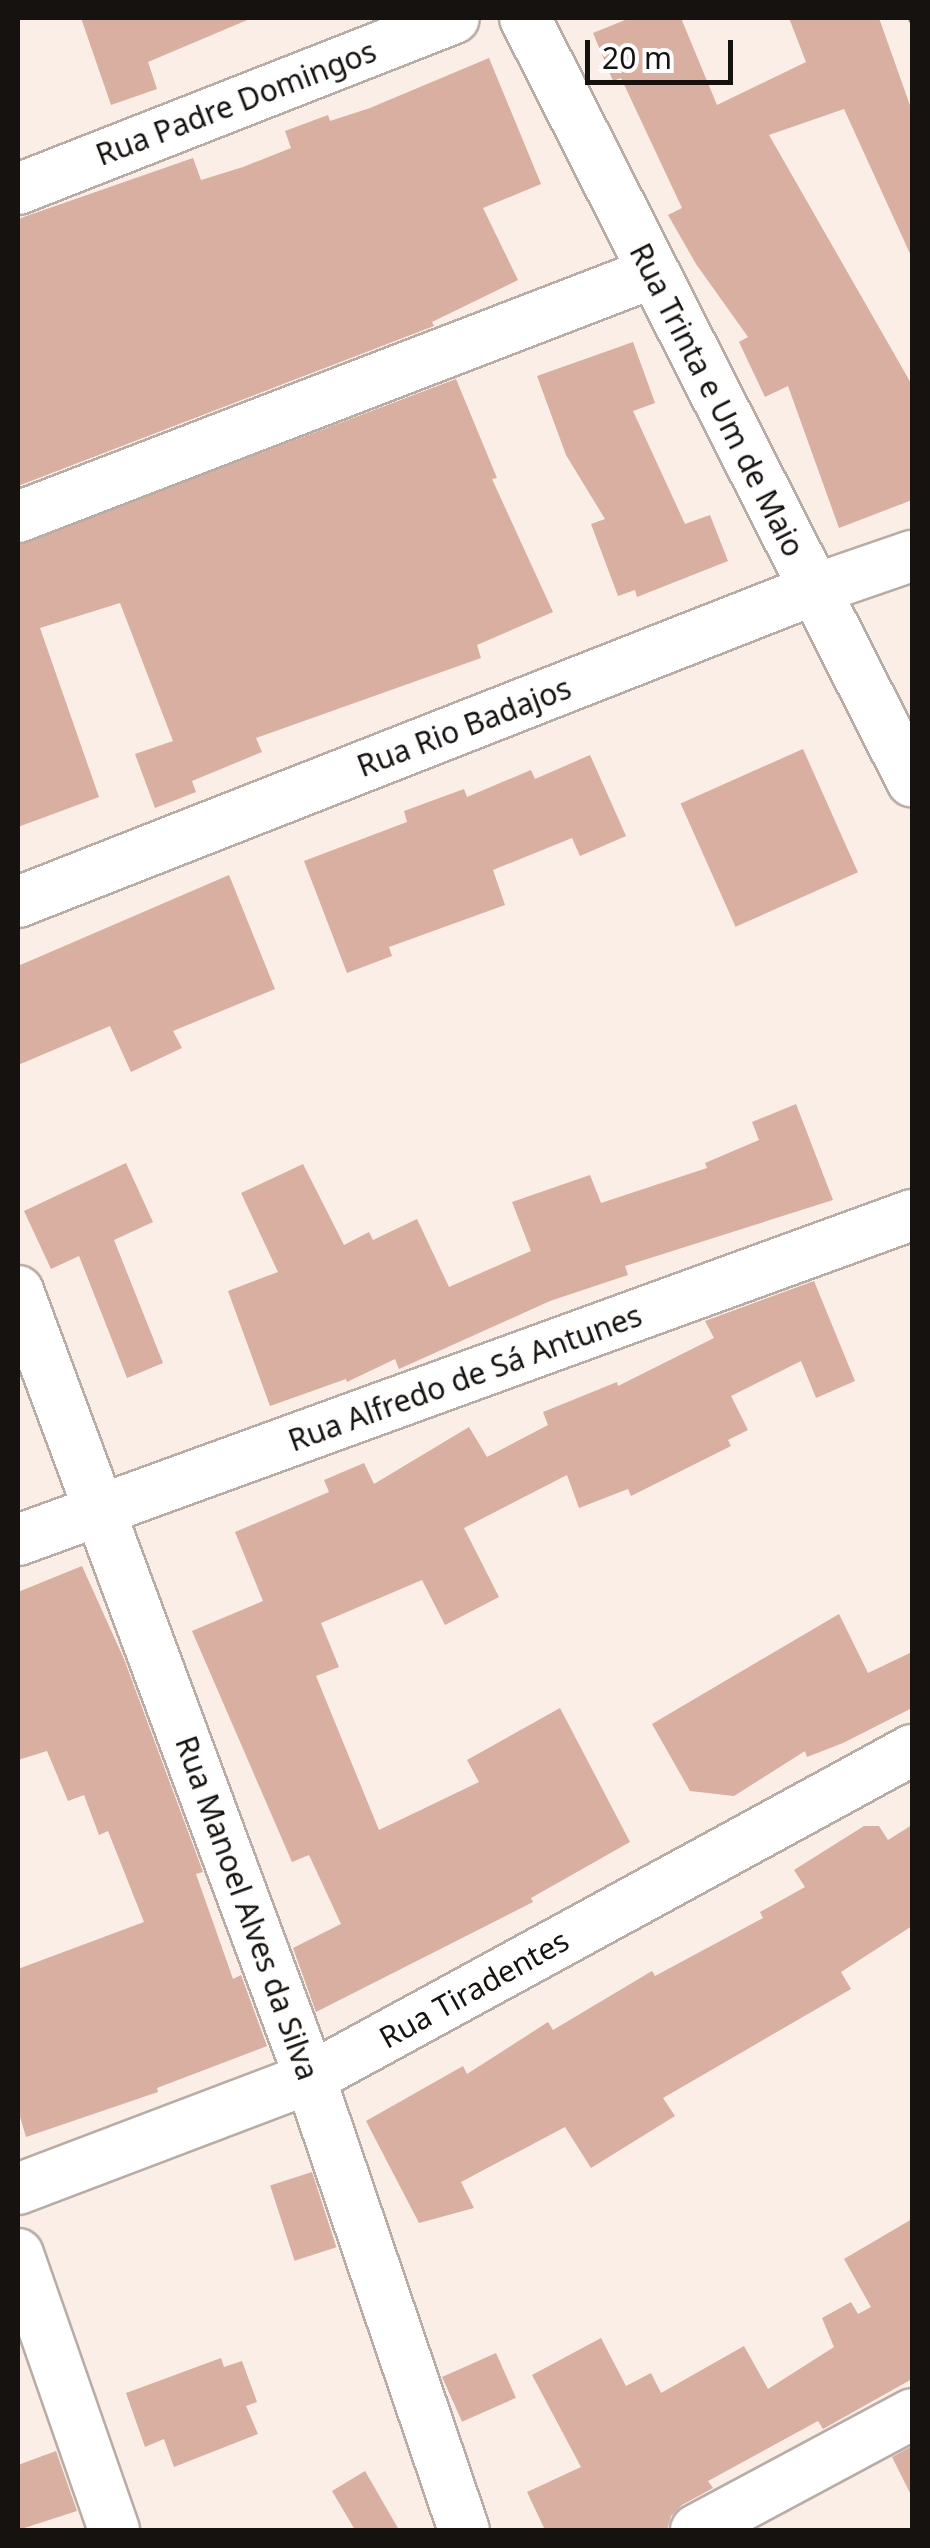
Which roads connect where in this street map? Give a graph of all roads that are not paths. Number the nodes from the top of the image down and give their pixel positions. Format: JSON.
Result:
{"nodes":[{"id":1,"x":454,"y":18,"type":"edge"},
{"id":2,"x":525,"y":18,"type":"edge"},
{"id":3,"x":18,"y":189,"type":"edge"},
{"id":4,"x":652,"y":273,"type":"junction"},
{"id":5,"x":18,"y":516,"type":"edge"},
{"id":6,"x":912,"y":556,"type":"edge"},
{"id":7,"x":813,"y":590,"type":"junction"},
{"id":8,"x":912,"y":781,"type":"edge"},
{"id":9,"x":18,"y":902,"type":"edge"},
{"id":10,"x":912,"y":1215,"type":"edge"},
{"id":11,"x":18,"y":1290,"type":"edge"},
{"id":12,"x":101,"y":1510,"type":"junction"},
{"id":13,"x":18,"y":1540,"type":"edge"},
{"id":14,"x":912,"y":1750,"type":"edge"},
{"id":15,"x":310,"y":2078,"type":"junction"},
{"id":16,"x":18,"y":2189,"type":"edge"},
{"id":17,"x":18,"y":2254,"type":"edge"},
{"id":18,"x":912,"y":2414,"type":"edge"},
{"id":19,"x":114,"y":2530,"type":"edge"},
{"id":20,"x":464,"y":2530,"type":"edge"},
{"id":21,"x":696,"y":2530,"type":"edge"}],
"edges":[{"from":1,"to":3,"type":"street","name":"Rua Padre Domingos"},
{"from":2,"to":4,"type":"street","name":"Rua Trinta e Um de Maio"},
{"from":4,"to":5,"type":"street"},
{"from":4,"to":7,"type":"street","name":"Rua Trinta e Um de Maio"},
{"from":6,"to":7,"type":"street","name":"Rua Rio Badajos"},
{"from":7,"to":8,"type":"street","name":"Rua Trinta e Um de Maio"},
{"from":7,"to":9,"type":"street","name":"Rua Rio Badajos"},
{"from":10,"to":12,"type":"street","name":"Rua Alfredo de Sá Antunes"},
{"from":11,"to":12,"type":"street","name":"Rua Manoel Alves da Silva"},
{"from":12,"to":13,"type":"street","name":"Rua Alfredo de Sá Antunes"},
{"from":12,"to":15,"type":"street","name":"Rua Manoel Alves da Silva"},
{"from":14,"to":15,"type":"street","name":"Rua Tiradentes"},
{"from":15,"to":16,"type":"street","name":"Rua Tiradentes"},
{"from":15,"to":20,"type":"street","name":"Rua Manoel Alves da Silva"},
{"from":17,"to":19,"type":"street"},
{"from":18,"to":21,"type":"street"}]}
